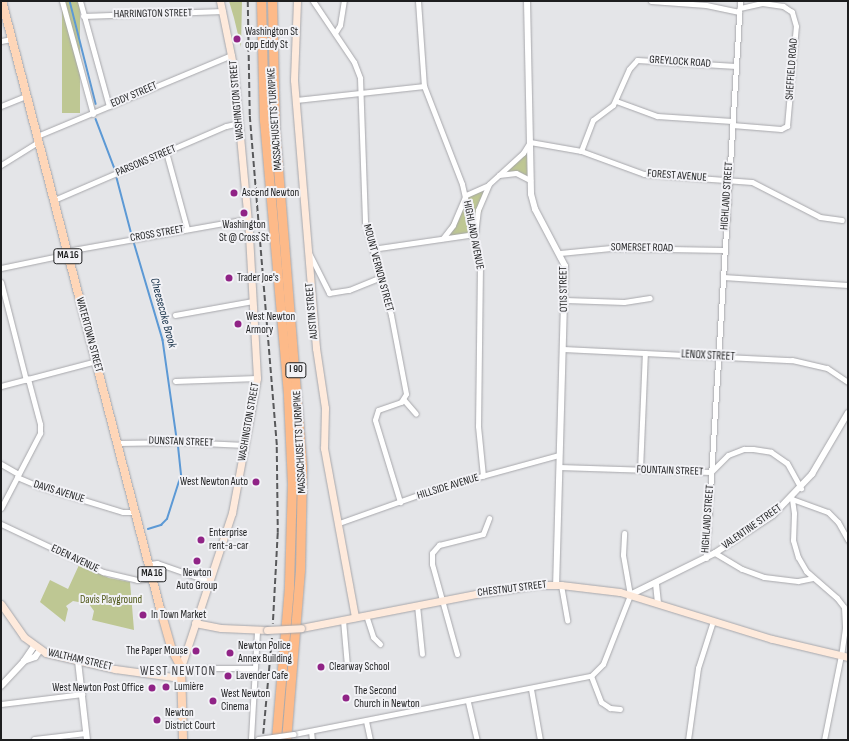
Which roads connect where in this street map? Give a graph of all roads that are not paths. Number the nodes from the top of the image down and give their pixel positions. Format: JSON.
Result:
{"nodes":[{"id":1,"x":2,"y":1,"type":"edge"},
{"id":2,"x":62,"y":1,"type":"edge"},
{"id":3,"x":80,"y":1,"type":"edge"},
{"id":4,"x":220,"y":1,"type":"edge"},
{"id":5,"x":261,"y":1,"type":"edge"},
{"id":6,"x":272,"y":1,"type":"edge"},
{"id":7,"x":297,"y":1,"type":"edge"},
{"id":8,"x":313,"y":1,"type":"edge"},
{"id":9,"x":344,"y":1,"type":"edge"},
{"id":10,"x":418,"y":1,"type":"edge"},
{"id":11,"x":527,"y":1,"type":"edge"},
{"id":12,"x":651,"y":1,"type":"edge"},
{"id":13,"x":740,"y":1,"type":"edge"},
{"id":14,"x":668,"y":2,"type":"edge"},
{"id":15,"x":740,"y":10,"type":"junction"},
{"id":16,"x":223,"y":11,"type":"junction"},
{"id":17,"x":83,"y":16,"type":"junction"},
{"id":18,"x":335,"y":33,"type":"junction"},
{"id":19,"x":11,"y":39,"type":"junction"},
{"id":20,"x":1,"y":41,"type":"edge"},
{"id":21,"x":232,"y":55,"type":"junction"},
{"id":22,"x":736,"y":66,"type":"junction"},
{"id":23,"x":424,"y":86,"type":"junction"},
{"id":24,"x":361,"y":92,"type":"junction"},
{"id":25,"x":26,"y":96,"type":"junction"},
{"id":26,"x":296,"y":100,"type":"junction"},
{"id":27,"x":616,"y":101,"type":"junction"},
{"id":28,"x":1,"y":106,"type":"edge"},
{"id":29,"x":109,"y":106,"type":"junction"},
{"id":30,"x":93,"y":114,"type":"junction"},
{"id":31,"x":239,"y":123,"type":"junction"},
{"id":32,"x":732,"y":123,"type":"junction"},
{"id":33,"x":38,"y":139,"type":"junction"},
{"id":34,"x":530,"y":142,"type":"junction"},
{"id":35,"x":581,"y":150,"type":"junction"},
{"id":36,"x":166,"y":152,"type":"junction"},
{"id":37,"x":1,"y":165,"type":"edge"},
{"id":38,"x":498,"y":175,"type":"junction"},
{"id":39,"x":530,"y":180,"type":"junction"},
{"id":40,"x":728,"y":180,"type":"junction"},
{"id":41,"x":489,"y":184,"type":"junction"},
{"id":42,"x":466,"y":194,"type":"junction"},
{"id":43,"x":54,"y":200,"type":"junction"},
{"id":44,"x":247,"y":219,"type":"junction"},
{"id":45,"x":842,"y":220,"type":"dead end"},
{"id":46,"x":187,"y":229,"type":"junction"},
{"id":47,"x":475,"y":234,"type":"junction"},
{"id":48,"x":442,"y":239,"type":"junction"},
{"id":49,"x":372,"y":249,"type":"junction"},
{"id":50,"x":307,"y":250,"type":"junction"},
{"id":51,"x":724,"y":250,"type":"junction"},
{"id":52,"x":67,"y":253,"type":"junction"},
{"id":53,"x":560,"y":253,"type":"junction"},
{"id":54,"x":1,"y":268,"type":"edge"},
{"id":55,"x":381,"y":277,"type":"junction"},
{"id":56,"x":723,"y":277,"type":"junction"},
{"id":57,"x":1,"y":282,"type":"edge"},
{"id":58,"x":848,"y":285,"type":"edge"},
{"id":59,"x":650,"y":298,"type":"dead end"},
{"id":60,"x":565,"y":300,"type":"junction"},
{"id":61,"x":253,"y":302,"type":"junction"},
{"id":62,"x":175,"y":315,"type":"dead end"},
{"id":63,"x":563,"y":349,"type":"junction"},
{"id":64,"x":645,"y":353,"type":"junction"},
{"id":65,"x":718,"y":356,"type":"junction"},
{"id":66,"x":96,"y":361,"type":"junction"},
{"id":67,"x":257,"y":378,"type":"junction"},
{"id":68,"x":27,"y":380,"type":"junction"},
{"id":69,"x":175,"y":381,"type":"dead end"},
{"id":70,"x":848,"y":382,"type":"edge"},
{"id":71,"x":1,"y":386,"type":"edge"},
{"id":72,"x":404,"y":400,"type":"junction"},
{"id":73,"x":848,"y":413,"type":"edge"},
{"id":74,"x":416,"y":414,"type":"dead end"},
{"id":75,"x":117,"y":443,"type":"junction"},
{"id":76,"x":245,"y":446,"type":"junction"},
{"id":77,"x":560,"y":455,"type":"junction"},
{"id":78,"x":1,"y":464,"type":"edge"},
{"id":79,"x":559,"y":468,"type":"junction"},
{"id":80,"x":640,"y":470,"type":"junction"},
{"id":81,"x":711,"y":472,"type":"junction"},
{"id":82,"x":17,"y":476,"type":"junction"},
{"id":83,"x":483,"y":476,"type":"junction"},
{"id":84,"x":801,"y":488,"type":"junction"},
{"id":85,"x":792,"y":499,"type":"junction"},
{"id":86,"x":400,"y":502,"type":"junction"},
{"id":87,"x":1,"y":508,"type":"edge"},
{"id":88,"x":136,"y":512,"type":"junction"},
{"id":89,"x":489,"y":518,"type":"dead end"},
{"id":90,"x":339,"y":523,"type":"junction"},
{"id":91,"x":1,"y":524,"type":"edge"},
{"id":92,"x":624,"y":533,"type":"dead end"},
{"id":93,"x":848,"y":540,"type":"edge"},
{"id":94,"x":715,"y":553,"type":"junction"},
{"id":95,"x":706,"y":558,"type":"junction"},
{"id":96,"x":149,"y":564,"type":"junction"},
{"id":97,"x":153,"y":578,"type":"junction"},
{"id":98,"x":812,"y":578,"type":"junction"},
{"id":99,"x":208,"y":581,"type":"junction"},
{"id":100,"x":656,"y":584,"type":"junction"},
{"id":101,"x":558,"y":585,"type":"junction"},
{"id":102,"x":630,"y":595,"type":"junction"},
{"id":103,"x":443,"y":600,"type":"junction"},
{"id":104,"x":1,"y":604,"type":"edge"},
{"id":105,"x":658,"y":604,"type":"junction"},
{"id":106,"x":417,"y":605,"type":"junction"},
{"id":107,"x":846,"y":608,"type":"edge"},
{"id":108,"x":366,"y":615,"type":"junction"},
{"id":109,"x":355,"y":617,"type":"junction"},
{"id":110,"x":342,"y":620,"type":"junction"},
{"id":111,"x":567,"y":620,"type":"dead end"},
{"id":112,"x":713,"y":621,"type":"junction"},
{"id":113,"x":195,"y":623,"type":"junction"},
{"id":114,"x":257,"y":630,"type":"junction"},
{"id":115,"x":380,"y":644,"type":"dead end"},
{"id":116,"x":34,"y":646,"type":"junction"},
{"id":117,"x":40,"y":650,"type":"junction"},
{"id":118,"x":422,"y":654,"type":"dead end"},
{"id":119,"x":457,"y":654,"type":"dead end"},
{"id":120,"x":845,"y":656,"type":"edge"},
{"id":121,"x":24,"y":661,"type":"junction"},
{"id":122,"x":78,"y":662,"type":"junction"},
{"id":123,"x":347,"y":666,"type":"dead end"},
{"id":124,"x":181,"y":667,"type":"junction"},
{"id":125,"x":207,"y":668,"type":"dead end"},
{"id":126,"x":254,"y":668,"type":"junction"},
{"id":127,"x":591,"y":676,"type":"junction"},
{"id":128,"x":180,"y":678,"type":"junction"},
{"id":129,"x":1,"y":686,"type":"edge"},
{"id":130,"x":531,"y":689,"type":"junction"},
{"id":131,"x":82,"y":694,"type":"junction"},
{"id":132,"x":468,"y":702,"type":"junction"},
{"id":133,"x":1,"y":704,"type":"edge"},
{"id":134,"x":620,"y":709,"type":"dead end"},
{"id":135,"x":366,"y":721,"type":"junction"},
{"id":136,"x":311,"y":731,"type":"junction"},
{"id":137,"x":86,"y":733,"type":"junction"},
{"id":138,"x":34,"y":739,"type":"dead end"},
{"id":139,"x":87,"y":740,"type":"edge"},
{"id":140,"x":183,"y":740,"type":"edge"},
{"id":141,"x":244,"y":740,"type":"edge"},
{"id":142,"x":251,"y":740,"type":"edge"},
{"id":143,"x":276,"y":740,"type":"edge"},
{"id":144,"x":286,"y":740,"type":"edge"},
{"id":145,"x":312,"y":740,"type":"edge"},
{"id":146,"x":370,"y":740,"type":"edge"},
{"id":147,"x":477,"y":740,"type":"edge"},
{"id":148,"x":540,"y":740,"type":"edge"},
{"id":149,"x":688,"y":740,"type":"edge"},
{"id":150,"x":824,"y":740,"type":"edge"}],
"edges":[{"from":1,"to":19,"type":"main road","name":"WATERTOWN STREET","number":"MA 16"},
{"from":2,"to":30,"type":"street"},
{"from":3,"to":17,"type":"street"},
{"from":4,"to":16,"type":"main road","name":"WASHINGTON STREET"},
{"from":5,"to":143,"type":"highway","name":"MASSACHUSETTS TURNPIKE","number":"I 90"},
{"from":6,"to":144,"type":"highway","name":"MASSACHUSETTS TURNPIKE","number":"I 90"},
{"from":7,"to":26,"type":"main road","name":"AUSTIN STREET"},
{"from":8,"to":18,"type":"street","name":"MOUNT VERNON STREET"},
{"from":9,"to":18,"type":"street"},
{"from":10,"to":23,"type":"street","name":"HIGHLAND AVENUE"},
{"from":11,"to":34,"type":"street","name":"OTIS STREET"},
{"from":12,"to":14,"type":"street"},
{"from":13,"to":15,"type":"street","name":"HIGHLAND STREET"},
{"from":14,"to":15,"type":"street"},
{"from":15,"to":22,"type":"street","name":"HIGHLAND STREET"},
{"from":15,"to":32,"type":"street","name":"SHEFFIELD ROAD"},
{"from":16,"to":17,"type":"street","name":"HARRINGTON STREET"},
{"from":16,"to":21,"type":"main road","name":"WASHINGTON STREET"},
{"from":17,"to":29,"type":"street"},
{"from":18,"to":24,"type":"street","name":"MOUNT VERNON STREET"},
{"from":19,"to":20,"type":"street"},
{"from":19,"to":25,"type":"main road","name":"WATERTOWN STREET","number":"MA 16"},
{"from":21,"to":29,"type":"street","name":"EDDY STREET"},
{"from":21,"to":31,"type":"main road","name":"WASHINGTON STREET"},
{"from":22,"to":27,"type":"street","name":"GREYLOCK ROAD"},
{"from":22,"to":32,"type":"street","name":"HIGHLAND STREET"},
{"from":23,"to":24,"type":"street"},
{"from":23,"to":42,"type":"street","name":"HIGHLAND AVENUE"},
{"from":24,"to":26,"type":"street"},
{"from":24,"to":49,"type":"street","name":"MOUNT VERNON STREET"},
{"from":25,"to":28,"type":"street"},
{"from":25,"to":33,"type":"main road","name":"WATERTOWN STREET","number":"MA 16"},
{"from":26,"to":50,"type":"main road","name":"AUSTIN STREET"},
{"from":27,"to":32,"type":"street"},
{"from":27,"to":35,"type":"street","name":"GREYLOCK ROAD"},
{"from":29,"to":30,"type":"street","name":"EDDY STREET"},
{"from":30,"to":33,"type":"street","name":"EDDY STREET"},
{"from":31,"to":36,"type":"street","name":"PARSONS STREET"},
{"from":31,"to":44,"type":"main road","name":"WASHINGTON STREET"},
{"from":32,"to":40,"type":"street","name":"HIGHLAND STREET"},
{"from":33,"to":37,"type":"street","name":"EDDY STREET"},
{"from":33,"to":43,"type":"main road","name":"WATERTOWN STREET","number":"MA 16"},
{"from":34,"to":35,"type":"street","name":"FOREST AVENUE"},
{"from":34,"to":38,"type":"street"},
{"from":34,"to":39,"type":"street","name":"OTIS STREET"},
{"from":35,"to":40,"type":"street","name":"FOREST AVENUE"},
{"from":36,"to":43,"type":"street","name":"PARSONS STREET"},
{"from":36,"to":46,"type":"street"},
{"from":38,"to":39,"type":"street"},
{"from":38,"to":41,"type":"street"},
{"from":39,"to":53,"type":"street","name":"OTIS STREET"},
{"from":40,"to":45,"type":"street","name":"FOREST AVENUE"},
{"from":40,"to":51,"type":"street","name":"HIGHLAND STREET"},
{"from":41,"to":42,"type":"street"},
{"from":41,"to":47,"type":"street"},
{"from":42,"to":47,"type":"street","name":"HIGHLAND AVENUE"},
{"from":42,"to":48,"type":"street"},
{"from":43,"to":52,"type":"main road","name":"WATERTOWN STREET","number":"MA 16"},
{"from":44,"to":46,"type":"street","name":"CROSS STREET"},
{"from":44,"to":61,"type":"main road","name":"WASHINGTON STREET"},
{"from":46,"to":52,"type":"street","name":"CROSS STREET"},
{"from":47,"to":48,"type":"street"},
{"from":47,"to":83,"type":"street","name":"HIGHLAND AVENUE"},
{"from":48,"to":49,"type":"street"},
{"from":49,"to":55,"type":"street","name":"MOUNT VERNON STREET"},
{"from":50,"to":55,"type":"street"},
{"from":50,"to":90,"type":"main road","name":"AUSTIN STREET"},
{"from":51,"to":53,"type":"street","name":"SOMERSET ROAD"},
{"from":51,"to":56,"type":"street","name":"HIGHLAND STREET"},
{"from":52,"to":54,"type":"street","name":"CROSS STREET"},
{"from":52,"to":66,"type":"main road","name":"WATERTOWN STREET","number":"MA 16"},
{"from":53,"to":60,"type":"street","name":"OTIS STREET"},
{"from":55,"to":72,"type":"street","name":"MOUNT VERNON STREET"},
{"from":56,"to":58,"type":"street"},
{"from":56,"to":65,"type":"street","name":"HIGHLAND STREET"},
{"from":57,"to":68,"type":"street"},
{"from":59,"to":60,"type":"street"},
{"from":60,"to":63,"type":"street","name":"OTIS STREET"},
{"from":61,"to":62,"type":"street"},
{"from":61,"to":67,"type":"main road","name":"WASHINGTON STREET"},
{"from":63,"to":64,"type":"street","name":"LENOX STREET"},
{"from":63,"to":77,"type":"street","name":"OTIS STREET"},
{"from":64,"to":65,"type":"street","name":"LENOX STREET"},
{"from":64,"to":80,"type":"street"},
{"from":65,"to":70,"type":"street","name":"LENOX STREET"},
{"from":65,"to":81,"type":"street","name":"HIGHLAND STREET"},
{"from":66,"to":68,"type":"street"},
{"from":66,"to":75,"type":"main road","name":"WATERTOWN STREET","number":"MA 16"},
{"from":67,"to":69,"type":"street"},
{"from":67,"to":76,"type":"main road","name":"WASHINGTON STREET"},
{"from":68,"to":71,"type":"street"},
{"from":68,"to":82,"type":"street"},
{"from":72,"to":74,"type":"street"},
{"from":72,"to":86,"type":"street"},
{"from":73,"to":84,"type":"street","name":"VALENTINE STREET"},
{"from":75,"to":76,"type":"street","name":"DUNSTAN STREET"},
{"from":75,"to":88,"type":"main road","name":"WATERTOWN STREET","number":"MA 16"},
{"from":76,"to":99,"type":"main road","name":"WASHINGTON STREET"},
{"from":77,"to":79,"type":"street","name":"OTIS STREET"},
{"from":77,"to":83,"type":"street","name":"HILLSIDE AVENUE"},
{"from":78,"to":82,"type":"street","name":"DAVIS AVENUE"},
{"from":79,"to":80,"type":"street","name":"FOUNTAIN STREET"},
{"from":79,"to":101,"type":"street","name":"OTIS STREET"},
{"from":80,"to":81,"type":"street","name":"FOUNTAIN STREET"},
{"from":81,"to":84,"type":"street","name":"FOUNTAIN STREET"},
{"from":81,"to":95,"type":"street","name":"HIGHLAND STREET"},
{"from":82,"to":87,"type":"street"},
{"from":82,"to":88,"type":"street","name":"DAVIS AVENUE"},
{"from":83,"to":86,"type":"street","name":"HILLSIDE AVENUE"},
{"from":84,"to":85,"type":"street","name":"VALENTINE STREET"},
{"from":85,"to":93,"type":"street"},
{"from":85,"to":94,"type":"street","name":"VALENTINE STREET"},
{"from":85,"to":98,"type":"street"},
{"from":86,"to":90,"type":"street","name":"HILLSIDE AVENUE"},
{"from":88,"to":96,"type":"main road","name":"WATERTOWN STREET","number":"MA 16"},
{"from":89,"to":103,"type":"street"},
{"from":90,"to":109,"type":"main road","name":"AUSTIN STREET"},
{"from":91,"to":97,"type":"street","name":"EDEN AVENUE"},
{"from":92,"to":102,"type":"street"},
{"from":94,"to":95,"type":"street","name":"VALENTINE STREET"},
{"from":94,"to":98,"type":"street"},
{"from":95,"to":100,"type":"street","name":"HIGHLAND STREET"},
{"from":96,"to":97,"type":"main road","name":"WATERTOWN STREET","number":"MA 16"},
{"from":96,"to":99,"type":"street"},
{"from":97,"to":124,"type":"main road","name":"WATERTOWN STREET","number":"MA 16"},
{"from":98,"to":107,"type":"street"},
{"from":99,"to":113,"type":"main road","name":"WASHINGTON STREET"},
{"from":100,"to":102,"type":"street","name":"HIGHLAND STREET"},
{"from":100,"to":105,"type":"street"},
{"from":101,"to":102,"type":"main road","name":"CHESTNUT STREET"},
{"from":101,"to":103,"type":"main road","name":"CHESTNUT STREET"},
{"from":101,"to":111,"type":"street"},
{"from":102,"to":105,"type":"main road","name":"CHESTNUT STREET"},
{"from":102,"to":127,"type":"street"},
{"from":103,"to":106,"type":"main road","name":"CHESTNUT STREET"},
{"from":103,"to":119,"type":"street"},
{"from":104,"to":116,"type":"main road","name":"WALTHAM STREET"},
{"from":105,"to":112,"type":"main road","name":"CHESTNUT STREET"},
{"from":106,"to":108,"type":"main road","name":"CHESTNUT STREET"},
{"from":106,"to":118,"type":"street"},
{"from":107,"to":120,"type":"street"},
{"from":108,"to":109,"type":"main road","name":"CHESTNUT STREET"},
{"from":108,"to":115,"type":"street"},
{"from":109,"to":110,"type":"main road","name":"CHESTNUT STREET"},
{"from":110,"to":114,"type":"main road","name":"CHESTNUT STREET","bridge":true},
{"from":110,"to":123,"type":"street"},
{"from":112,"to":120,"type":"main road","name":"CHESTNUT STREET"},
{"from":112,"to":149,"type":"street"},
{"from":113,"to":114,"type":"main road","name":"CHESTNUT STREET"},
{"from":113,"to":124,"type":"main road","name":"WASHINGTON STREET"},
{"from":114,"to":126,"type":"street"},
{"from":116,"to":117,"type":"main road","name":"WALTHAM STREET"},
{"from":116,"to":121,"type":"street"},
{"from":117,"to":121,"type":"street"},
{"from":117,"to":122,"type":"main road","name":"WALTHAM STREET"},
{"from":120,"to":150,"type":"street"},
{"from":121,"to":129,"type":"street"},
{"from":122,"to":128,"type":"main road","name":"WALTHAM STREET"},
{"from":122,"to":131,"type":"street"},
{"from":124,"to":128,"type":"main road","name":"WASHINGTON STREET"},
{"from":125,"to":126,"type":"street"},
{"from":126,"to":142,"type":"street"},
{"from":127,"to":130,"type":"street"},
{"from":127,"to":134,"type":"street"},
{"from":128,"to":140,"type":"main road","name":"WASHINGTON STREET"},
{"from":130,"to":132,"type":"street"},
{"from":130,"to":148,"type":"street"},
{"from":131,"to":133,"type":"street"},
{"from":131,"to":137,"type":"street"},
{"from":132,"to":135,"type":"street"},
{"from":132,"to":147,"type":"street"},
{"from":135,"to":136,"type":"street"},
{"from":135,"to":146,"type":"street"},
{"from":136,"to":142,"type":"street","bridge":true},
{"from":136,"to":145,"type":"street"},
{"from":137,"to":138,"type":"street"},
{"from":137,"to":139,"type":"street"},
{"from":141,"to":142,"type":"street"}]}
